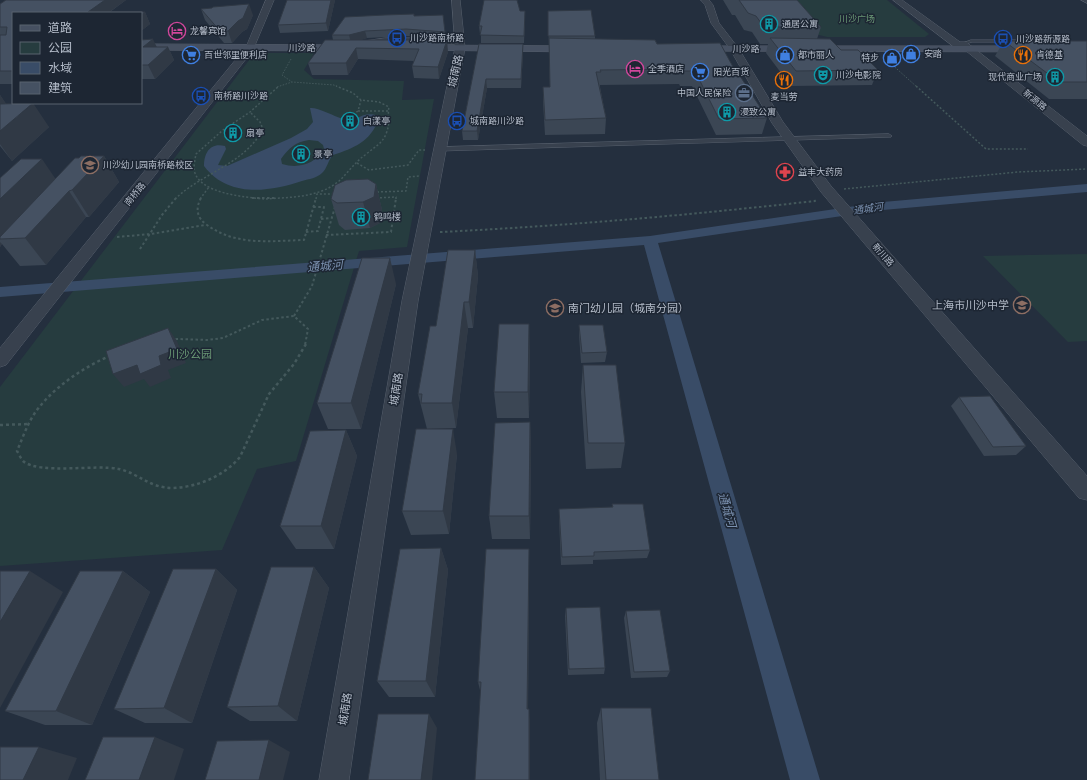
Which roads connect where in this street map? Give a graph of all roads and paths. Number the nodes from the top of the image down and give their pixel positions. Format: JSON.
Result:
{"nodes":[{"id":1,"x":270,"y":0,"type":"edge"},
{"id":2,"x":456,"y":0,"type":"edge"},
{"id":3,"x":704,"y":0,"type":"edge"},
{"id":4,"x":897,"y":0,"type":"edge"},
{"id":5,"x":1024,"y":41,"type":"edge"},
{"id":6,"x":142,"y":43,"type":"edge"},
{"id":7,"x":252,"y":45,"type":"junction"},
{"id":8,"x":963,"y":45,"type":"junction"},
{"id":9,"x":460,"y":46,"type":"junction"},
{"id":10,"x":585,"y":46,"type":"edge"},
{"id":11,"x":1085,"y":46,"type":"edge"},
{"id":12,"x":142,"y":47,"type":"edge"},
{"id":13,"x":177,"y":47,"type":"junction"},
{"id":14,"x":686,"y":47,"type":"edge"},
{"id":15,"x":732,"y":47,"type":"junction"},
{"id":16,"x":297,"y":48,"type":"junction"},
{"id":17,"x":874,"y":48,"type":"junction"},
{"id":18,"x":142,"y":50,"type":"edge"},
{"id":19,"x":292,"y":82,"type":"junction"},
{"id":20,"x":361,"y":100,"type":"junction"},
{"id":21,"x":358,"y":111,"type":"junction"},
{"id":22,"x":388,"y":111,"type":"junction"},
{"id":23,"x":250,"y":112,"type":"junction"},
{"id":24,"x":350,"y":117,"type":"dead end"},
{"id":25,"x":889,"y":136,"type":"dead end"},
{"id":26,"x":790,"y":139,"type":"junction"},
{"id":27,"x":1087,"y":142,"type":"edge"},
{"id":28,"x":439,"y":149,"type":"junction"},
{"id":29,"x":1028,"y":149,"type":"dead end"},
{"id":30,"x":357,"y":162,"type":"junction"},
{"id":31,"x":1087,"y":169,"type":"edge"},
{"id":32,"x":434,"y":176,"type":"junction"},
{"id":33,"x":199,"y":180,"type":"junction"},
{"id":34,"x":209,"y":187,"type":"junction"},
{"id":35,"x":828,"y":191,"type":"junction"},
{"id":36,"x":376,"y":192,"type":"edge"},
{"id":37,"x":339,"y":193,"type":"edge"},
{"id":38,"x":317,"y":194,"type":"junction"},
{"id":39,"x":811,"y":194,"type":"dead end"},
{"id":40,"x":374,"y":198,"type":"edge"},
{"id":41,"x":335,"y":206,"type":"edge"},
{"id":42,"x":313,"y":208,"type":"junction"},
{"id":43,"x":331,"y":218,"type":"junction"},
{"id":44,"x":321,"y":219,"type":"junction"},
{"id":45,"x":206,"y":224,"type":"junction"},
{"id":46,"x":306,"y":232,"type":"junction"},
{"id":47,"x":424,"y":233,"type":"junction"},
{"id":48,"x":151,"y":234,"type":"junction"},
{"id":49,"x":326,"y":235,"type":"junction"},
{"id":50,"x":99,"y":238,"type":"junction"},
{"id":51,"x":140,"y":249,"type":"dead end"},
{"id":52,"x":294,"y":316,"type":"junction"},
{"id":53,"x":0,"y":360,"type":"edge"},
{"id":54,"x":29,"y":424,"type":"junction"},
{"id":55,"x":0,"y":425,"type":"edge"},
{"id":56,"x":1087,"y":491,"type":"edge"},
{"id":57,"x":334,"y":780,"type":"edge"}],
"edges":[{"from":1,"to":7,"type":"street","name":"南桥路"},
{"from":2,"to":9,"type":"street","name":"城南路"},
{"from":3,"to":15,"type":"street","name":"新川路"},
{"from":4,"to":8,"type":"street","name":"新源路"},
{"from":5,"to":8,"type":"lane"},
{"from":6,"to":7,"type":"main road","name":"川沙路"},
{"from":7,"to":9,"type":"main road","name":"川沙路"},
{"from":7,"to":13,"type":"main road","name":"川沙路"},
{"from":7,"to":16,"type":"main road","name":"川沙路"},
{"from":7,"to":50,"type":"street","name":"南桥路"},
{"from":8,"to":11,"type":"main road","name":"川沙路"},
{"from":8,"to":15,"type":"main road","name":"川沙路"},
{"from":8,"to":17,"type":"main road","name":"川沙路"},
{"from":8,"to":27,"type":"street","name":"新源路"},
{"from":9,"to":10,"type":"main road","name":"川沙路"},
{"from":9,"to":16,"type":"main road","name":"川沙路"},
{"from":9,"to":28,"type":"street","name":"城南路"},
{"from":12,"to":13,"type":"main road","name":"川沙路"},
{"from":13,"to":18,"type":"lane"},
{"from":14,"to":15,"type":"main road","name":"川沙路"},
{"from":15,"to":17,"type":"main road","name":"川沙路"},
{"from":15,"to":26,"type":"street","name":"新川路"},
{"from":16,"to":19,"type":"path"},
{"from":17,"to":29,"type":"path"},
{"from":19,"to":20,"type":"path"},
{"from":19,"to":23,"type":"path"},
{"from":20,"to":21,"type":"path"},
{"from":20,"to":22,"type":"path"},
{"from":21,"to":22,"type":"path"},
{"from":21,"to":24,"type":"path"},
{"from":22,"to":30,"type":"path"},
{"from":23,"to":33,"type":"path"},
{"from":23,"to":33,"type":"path"},
{"from":25,"to":26,"type":"lane"},
{"from":26,"to":28,"type":"lane"},
{"from":26,"to":35,"type":"street","name":"新川路"},
{"from":28,"to":30,"type":"path"},
{"from":28,"to":32,"type":"street","name":"城南路"},
{"from":30,"to":38,"type":"path"},
{"from":31,"to":35,"type":"path"},
{"from":32,"to":36,"type":"path"},
{"from":32,"to":47,"type":"street","name":"城南路"},
{"from":33,"to":34,"type":"path"},
{"from":33,"to":48,"type":"path"},
{"from":34,"to":38,"type":"path"},
{"from":34,"to":45,"type":"path"},
{"from":35,"to":56,"type":"street","name":"新川路"},
{"from":37,"to":38,"type":"path"},
{"from":38,"to":42,"type":"path"},
{"from":39,"to":47,"type":"path"},
{"from":40,"to":49,"type":"path"},
{"from":41,"to":43,"type":"path"},
{"from":42,"to":44,"type":"path"},
{"from":42,"to":46,"type":"path"},
{"from":43,"to":44,"type":"path"},
{"from":43,"to":49,"type":"path"},
{"from":44,"to":46,"type":"path"},
{"from":45,"to":46,"type":"path"},
{"from":45,"to":48,"type":"path"},
{"from":47,"to":57,"type":"street","name":"城南路"},
{"from":48,"to":50,"type":"path"},
{"from":48,"to":51,"type":"path"},
{"from":49,"to":52,"type":"path"},
{"from":50,"to":53,"type":"street","name":"南桥路"},
{"from":52,"to":54,"type":"path"},
{"from":52,"to":54,"type":"path"},
{"from":54,"to":55,"type":"path"}]}
